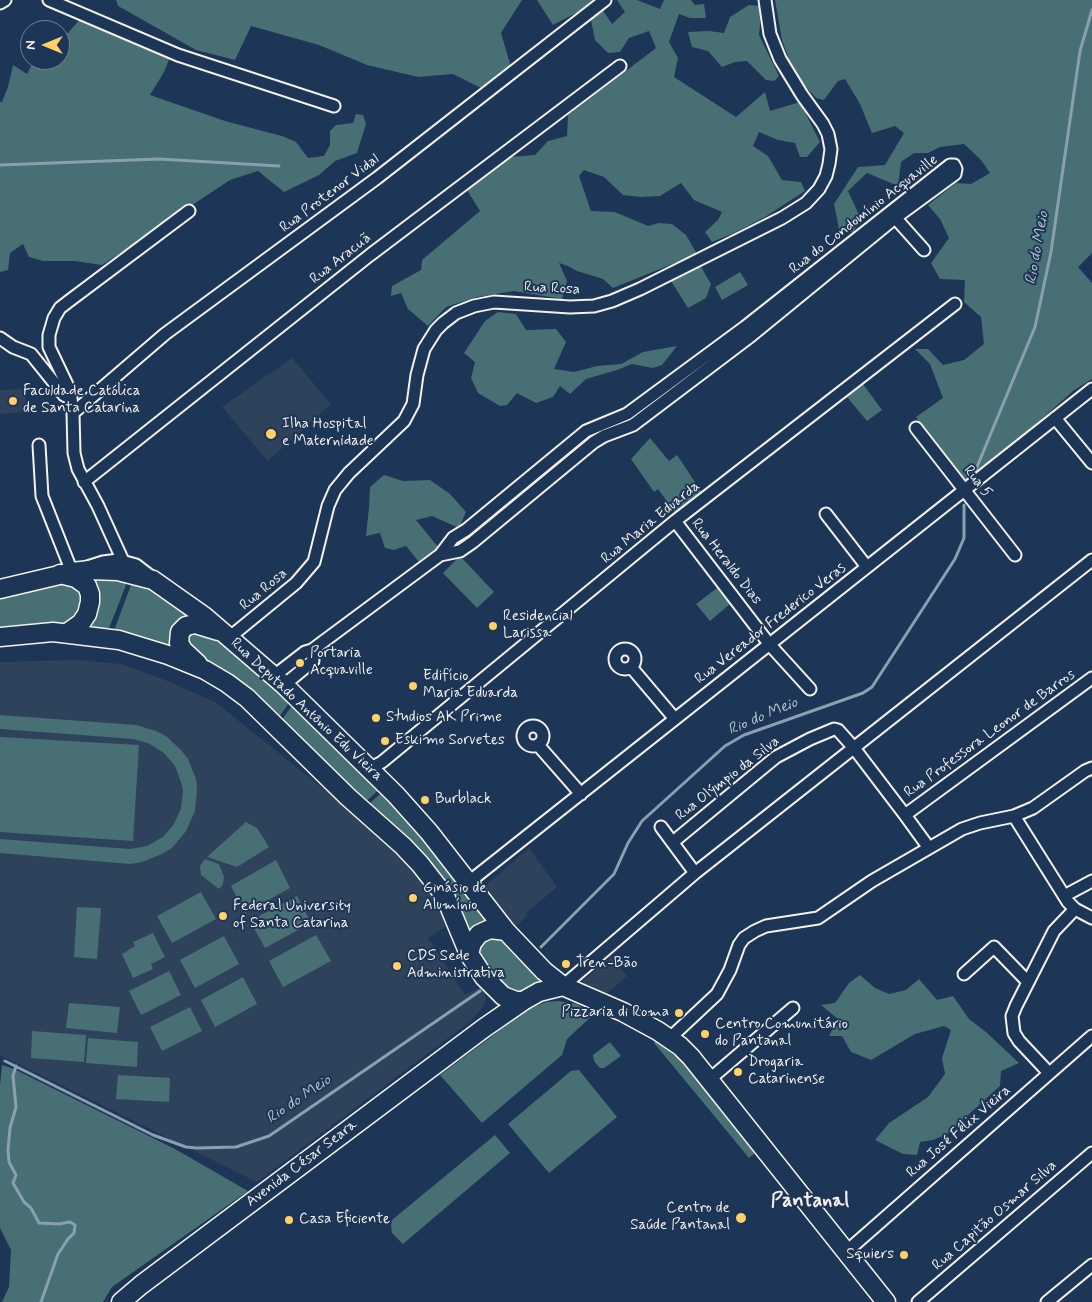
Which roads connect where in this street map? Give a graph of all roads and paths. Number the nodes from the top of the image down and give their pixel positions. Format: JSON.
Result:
{"nodes":[{"id":1,"x":5,"y":0,"type":"edge"},
{"id":2,"x":49,"y":0,"type":"edge"},
{"id":3,"x":605,"y":0,"type":"edge"},
{"id":4,"x":765,"y":0,"type":"edge"},
{"id":5,"x":0,"y":3,"type":"edge"},
{"id":6,"x":620,"y":66,"type":"dead end"},
{"id":7,"x":334,"y":106,"type":"dead end"},
{"id":8,"x":189,"y":211,"type":"dead end"},
{"id":9,"x":892,"y":215,"type":"junction"},
{"id":10,"x":924,"y":250,"type":"dead end"},
{"id":11,"x":955,"y":304,"type":"dead end"},
{"id":12,"x":0,"y":338,"type":"edge"},
{"id":13,"x":673,"y":387,"type":"junction"},
{"id":14,"x":1092,"y":389,"type":"edge"},
{"id":15,"x":52,"y":396,"type":"dead end"},
{"id":16,"x":67,"y":396,"type":"junction"},
{"id":17,"x":73,"y":413,"type":"junction"},
{"id":18,"x":1055,"y":418,"type":"junction"},
{"id":19,"x":916,"y":428,"type":"dead end"},
{"id":20,"x":586,"y":431,"type":"junction"},
{"id":21,"x":594,"y":442,"type":"junction"},
{"id":22,"x":39,"y":445,"type":"dead end"},
{"id":23,"x":1092,"y":463,"type":"edge"},
{"id":24,"x":529,"y":479,"type":"junction"},
{"id":25,"x":84,"y":482,"type":"junction"},
{"id":26,"x":537,"y":488,"type":"junction"},
{"id":27,"x":964,"y":490,"type":"junction"},
{"id":28,"x":826,"y":514,"type":"dead end"},
{"id":29,"x":676,"y":521,"type":"junction"},
{"id":30,"x":440,"y":555,"type":"junction"},
{"id":31,"x":1014,"y":555,"type":"dead end"},
{"id":32,"x":1092,"y":560,"type":"edge"},
{"id":33,"x":122,"y":561,"type":"junction"},
{"id":34,"x":867,"y":567,"type":"junction"},
{"id":35,"x":66,"y":573,"type":"junction"},
{"id":36,"x":161,"y":585,"type":"junction"},
{"id":37,"x":0,"y":590,"type":"edge"},
{"id":38,"x":67,"y":633,"type":"junction"},
{"id":39,"x":228,"y":636,"type":"junction"},
{"id":40,"x":0,"y":637,"type":"edge"},
{"id":41,"x":770,"y":645,"type":"junction"},
{"id":42,"x":631,"y":667,"type":"dead end"},
{"id":43,"x":205,"y":670,"type":"junction"},
{"id":44,"x":1092,"y":678,"type":"edge"},
{"id":45,"x":279,"y":680,"type":"junction"},
{"id":46,"x":810,"y":689,"type":"dead end"},
{"id":47,"x":675,"y":719,"type":"junction"},
{"id":48,"x":538,"y":745,"type":"dead end"},
{"id":49,"x":854,"y":748,"type":"junction"},
{"id":50,"x":1092,"y":768,"type":"edge"},
{"id":51,"x":369,"y":769,"type":"junction"},
{"id":52,"x":581,"y":794,"type":"junction"},
{"id":53,"x":905,"y":815,"type":"junction"},
{"id":54,"x":1014,"y":816,"type":"junction"},
{"id":55,"x":661,"y":827,"type":"dead end"},
{"id":56,"x":673,"y":842,"type":"junction"},
{"id":57,"x":929,"y":848,"type":"junction"},
{"id":58,"x":695,"y":874,"type":"junction"},
{"id":59,"x":1092,"y":881,"type":"edge"},
{"id":60,"x":470,"y":882,"type":"junction"},
{"id":61,"x":1064,"y":896,"type":"junction"},
{"id":62,"x":1075,"y":909,"type":"junction"},
{"id":63,"x":1092,"y":918,"type":"edge"},
{"id":64,"x":506,"y":931,"type":"junction"},
{"id":65,"x":470,"y":954,"type":"junction"},
{"id":66,"x":544,"y":971,"type":"junction"},
{"id":67,"x":964,"y":974,"type":"dead end"},
{"id":68,"x":1028,"y":982,"type":"junction"},
{"id":69,"x":563,"y":986,"type":"junction"},
{"id":70,"x":497,"y":992,"type":"junction"},
{"id":71,"x":539,"y":992,"type":"junction"},
{"id":72,"x":523,"y":1001,"type":"junction"},
{"id":73,"x":793,"y":1008,"type":"dead end"},
{"id":74,"x":484,"y":1028,"type":"junction"},
{"id":75,"x":1092,"y":1036,"type":"edge"},
{"id":76,"x":670,"y":1038,"type":"junction"},
{"id":77,"x":1049,"y":1073,"type":"junction"},
{"id":78,"x":710,"y":1079,"type":"junction"},
{"id":79,"x":1092,"y":1153,"type":"edge"},
{"id":80,"x":846,"y":1252,"type":"junction"},
{"id":81,"x":1092,"y":1266,"type":"edge"},
{"id":82,"x":121,"y":1302,"type":"edge"},
{"id":83,"x":886,"y":1302,"type":"edge"},
{"id":84,"x":918,"y":1302,"type":"edge"},
{"id":85,"x":1047,"y":1302,"type":"edge"}],
"edges":[{"from":1,"to":5,"type":"street"},
{"from":2,"to":7,"type":"street"},
{"from":3,"to":17,"type":"street","name":"Rua Protenor Vidal"},
{"from":4,"to":39,"type":"street","name":"Rua Rosa"},
{"from":6,"to":25,"type":"street","name":"Rua Aracuã"},
{"from":8,"to":16,"type":"street"},
{"from":9,"to":9,"type":"street","name":"Rua do Condomínio Acquaville"},
{"from":9,"to":10,"type":"street"},
{"from":9,"to":13,"type":"street","name":"Rua do Condomínio Acquaville"},
{"from":11,"to":29,"type":"street","name":"Rua Maria Eduarda"},
{"from":12,"to":16,"type":"street"},
{"from":13,"to":20,"type":"street","name":"Rua do Condomínio Acquaville"},
{"from":13,"to":21,"type":"street","name":"Rua do Condomínio Acquaville"},
{"from":14,"to":18,"type":"street","name":"Rua Vereador Frederico Veras"},
{"from":15,"to":16,"type":"street"},
{"from":16,"to":17,"type":"street"},
{"from":17,"to":25,"type":"street"},
{"from":18,"to":23,"type":"street"},
{"from":18,"to":27,"type":"street","name":"Rua Vereador Frederico Veras"},
{"from":19,"to":27,"type":"street","name":"Rua 5"},
{"from":20,"to":21,"type":"street"},
{"from":20,"to":24,"type":"street","name":"Rua do Condomínio Acquaville"},
{"from":21,"to":26,"type":"street","name":"Rua do Condomínio Acquaville"},
{"from":22,"to":35,"type":"street"},
{"from":24,"to":26,"type":"street"},
{"from":24,"to":30,"type":"street","name":"Rua do Condomínio Acquaville"},
{"from":25,"to":33,"type":"street"},
{"from":26,"to":30,"type":"street","name":"Rua do Condomínio Acquaville"},
{"from":27,"to":31,"type":"street","name":"Rua 5"},
{"from":27,"to":34,"type":"street","name":"Rua Vereador Frederico Veras"},
{"from":28,"to":34,"type":"street"},
{"from":29,"to":41,"type":"street","name":"Rua Heraldo Dias"},
{"from":29,"to":51,"type":"street","name":"Rua Maria Eduarda"},
{"from":30,"to":45,"type":"street","name":"Rua do Condomínio Acquaville"},
{"from":32,"to":49,"type":"street"},
{"from":33,"to":35,"type":"street"},
{"from":33,"to":36,"type":"street"},
{"from":34,"to":41,"type":"street","name":"Rua Vereador Frederico Veras"},
{"from":35,"to":36,"type":"main road","name":"Rua Deputado Antônio Edu Vieira"},
{"from":35,"to":37,"type":"main road","name":"Rua Deputado Antônio Edu Vieira"},
{"from":35,"to":38,"type":"main road"},
{"from":36,"to":39,"type":"main road","name":"Rua Deputado Antônio Edu Vieira"},
{"from":38,"to":40,"type":"main road"},
{"from":38,"to":43,"type":"main road"},
{"from":39,"to":43,"type":"main road"},
{"from":39,"to":45,"type":"main road","name":"Rua Deputado Antônio Edu Vieira"},
{"from":41,"to":46,"type":"street","name":"Rua Heraldo Dias"},
{"from":41,"to":47,"type":"street","name":"Rua Vereador Frederico Veras"},
{"from":42,"to":47,"type":"street"},
{"from":43,"to":65,"type":"main road"},
{"from":44,"to":53,"type":"street","name":"Rua Professora Leonor de Barros"},
{"from":45,"to":51,"type":"main road","name":"Rua Deputado Antônio Edu Vieira"},
{"from":47,"to":52,"type":"street","name":"Rua Vereador Frederico Veras"},
{"from":48,"to":52,"type":"street"},
{"from":49,"to":53,"type":"street"},
{"from":49,"to":56,"type":"street","name":"Rua Olýmpio da Silva"},
{"from":49,"to":58,"type":"street"},
{"from":50,"to":54,"type":"street"},
{"from":51,"to":60,"type":"main road","name":"Rua Deputado Antônio Edu Vieira"},
{"from":52,"to":60,"type":"street","name":"Rua Vereador Frederico Veras"},
{"from":53,"to":57,"type":"street"},
{"from":54,"to":57,"type":"street"},
{"from":54,"to":61,"type":"street"},
{"from":55,"to":56,"type":"street"},
{"from":56,"to":58,"type":"street"},
{"from":57,"to":76,"type":"street"},
{"from":58,"to":69,"type":"street"},
{"from":59,"to":61,"type":"street"},
{"from":60,"to":64,"type":"main road","name":"Rua Deputado Antônio Edu Vieira"},
{"from":61,"to":62,"type":"street"},
{"from":62,"to":63,"type":"street"},
{"from":62,"to":68,"type":"street"},
{"from":64,"to":65,"type":"main road"},
{"from":64,"to":66,"type":"main road"},
{"from":65,"to":70,"type":"main road"},
{"from":66,"to":69,"type":"main road"},
{"from":66,"to":71,"type":"main road"},
{"from":67,"to":68,"type":"street"},
{"from":68,"to":77,"type":"street"},
{"from":69,"to":71,"type":"main road","name":"Avenida César Seara"},
{"from":69,"to":76,"type":"main road"},
{"from":70,"to":72,"type":"main road"},
{"from":70,"to":74,"type":"main road","name":"Avenida César Seara"},
{"from":71,"to":72,"type":"main road","name":"Avenida César Seara"},
{"from":72,"to":74,"type":"main road","name":"Avenida César Seara"},
{"from":73,"to":78,"type":"street"},
{"from":74,"to":82,"type":"main road","name":"Avenida César Seara"},
{"from":75,"to":77,"type":"street","name":"Rua José Félix Vieira"},
{"from":76,"to":78,"type":"main road"},
{"from":77,"to":80,"type":"street","name":"Rua José Félix Vieira"},
{"from":78,"to":80,"type":"main road"},
{"from":79,"to":84,"type":"street","name":"Rua Capitão Osmar Silva"},
{"from":80,"to":83,"type":"main road"},
{"from":81,"to":85,"type":"street"}]}
